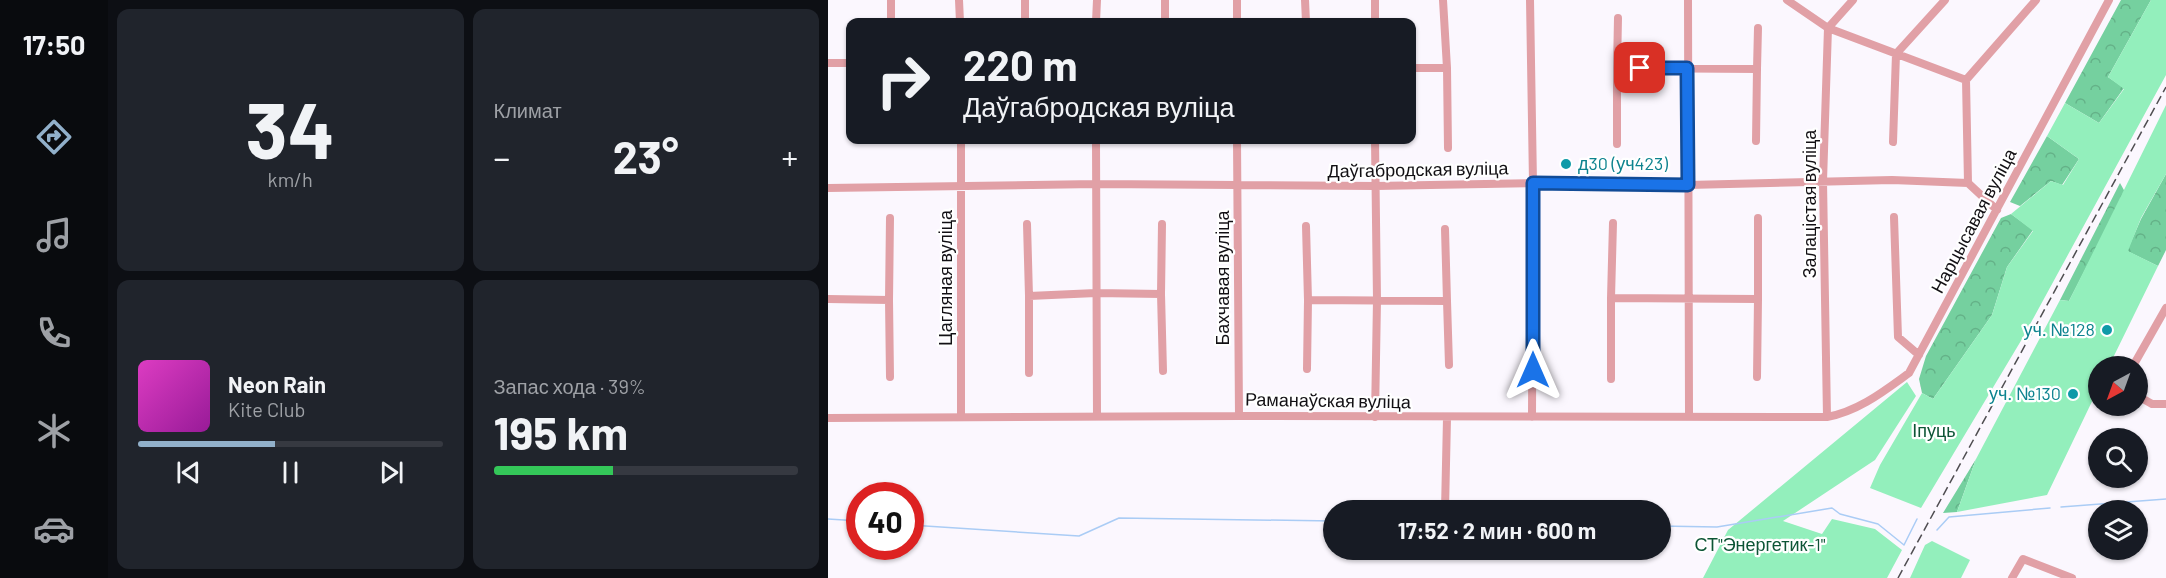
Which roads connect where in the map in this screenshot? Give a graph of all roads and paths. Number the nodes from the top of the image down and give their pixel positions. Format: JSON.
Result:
{"nodes":[{"id":1,"x":891,"y":0,"type":"edge"},
{"id":2,"x":959,"y":0,"type":"edge"},
{"id":3,"x":1025,"y":0,"type":"edge"},
{"id":4,"x":1097,"y":0,"type":"edge"},
{"id":5,"x":1165,"y":0,"type":"edge"},
{"id":6,"x":1237,"y":0,"type":"edge"},
{"id":7,"x":1305,"y":0,"type":"edge"},
{"id":8,"x":1375,"y":0,"type":"edge"},
{"id":9,"x":1443,"y":0,"type":"edge"},
{"id":10,"x":1530,"y":0,"type":"edge"},
{"id":11,"x":1688,"y":0,"type":"edge"},
{"id":12,"x":1787,"y":0,"type":"edge"},
{"id":13,"x":1853,"y":0,"type":"edge"},
{"id":14,"x":1945,"y":0,"type":"edge"},
{"id":15,"x":2036,"y":0,"type":"edge"},
{"id":16,"x":2109,"y":0,"type":"edge"},
{"id":17,"x":891,"y":18,"type":"edge"},
{"id":18,"x":960,"y":18,"type":"edge"},
{"id":19,"x":1025,"y":18,"type":"edge"},
{"id":20,"x":1096,"y":18,"type":"edge"},
{"id":21,"x":1165,"y":18,"type":"edge"},
{"id":22,"x":1237,"y":18,"type":"edge"},
{"id":23,"x":1306,"y":18,"type":"edge"},
{"id":24,"x":1375,"y":18,"type":"edge"},
{"id":25,"x":1618,"y":18,"type":"dead end"},
{"id":26,"x":1758,"y":28,"type":"dead end"},
{"id":27,"x":1828,"y":28,"type":"junction"},
{"id":28,"x":1896,"y":54,"type":"junction"},
{"id":29,"x":828,"y":63,"type":"edge"},
{"id":30,"x":846,"y":63,"type":"edge"},
{"id":31,"x":1416,"y":68,"type":"edge"},
{"id":32,"x":1447,"y":68,"type":"junction"},
{"id":33,"x":1617,"y":68,"type":"junction"},
{"id":34,"x":1687,"y":68,"type":"junction"},
{"id":35,"x":1757,"y":69,"type":"junction"},
{"id":36,"x":1966,"y":80,"type":"junction"},
{"id":37,"x":1756,"y":141,"type":"dead end"},
{"id":38,"x":1893,"y":142,"type":"dead end"},
{"id":39,"x":961,"y":144,"type":"edge"},
{"id":40,"x":1096,"y":144,"type":"edge"},
{"id":41,"x":1238,"y":144,"type":"edge"},
{"id":42,"x":1375,"y":144,"type":"edge"},
{"id":43,"x":1617,"y":144,"type":"dead end"},
{"id":44,"x":1448,"y":148,"type":"dead end"},
{"id":45,"x":1823,"y":181,"type":"junction"},
{"id":46,"x":1533,"y":183,"type":"junction"},
{"id":47,"x":1968,"y":183,"type":"junction"},
{"id":48,"x":1096,"y":184,"type":"junction"},
{"id":49,"x":1238,"y":185,"type":"junction"},
{"id":50,"x":1688,"y":185,"type":"junction"},
{"id":51,"x":1376,"y":186,"type":"junction"},
{"id":52,"x":961,"y":187,"type":"junction"},
{"id":53,"x":828,"y":188,"type":"edge"},
{"id":54,"x":1997,"y":210,"type":"junction"},
{"id":55,"x":1894,"y":217,"type":"dead end"},
{"id":56,"x":890,"y":218,"type":"dead end"},
{"id":57,"x":1758,"y":218,"type":"dead end"},
{"id":58,"x":1613,"y":223,"type":"dead end"},
{"id":59,"x":1027,"y":224,"type":"dead end"},
{"id":60,"x":1162,"y":224,"type":"dead end"},
{"id":61,"x":1306,"y":226,"type":"dead end"},
{"id":62,"x":1444,"y":229,"type":"dead end"},
{"id":63,"x":1096,"y":293,"type":"junction"},
{"id":64,"x":1161,"y":294,"type":"junction"},
{"id":65,"x":1029,"y":296,"type":"junction"},
{"id":66,"x":1611,"y":298,"type":"junction"},
{"id":67,"x":828,"y":299,"type":"edge"},
{"id":68,"x":1758,"y":299,"type":"junction"},
{"id":69,"x":890,"y":300,"type":"junction"},
{"id":70,"x":1308,"y":300,"type":"junction"},
{"id":71,"x":1377,"y":300,"type":"junction"},
{"id":72,"x":1447,"y":300,"type":"junction"},
{"id":73,"x":1688,"y":300,"type":"junction"},
{"id":74,"x":2166,"y":308,"type":"edge"},
{"id":75,"x":1919,"y":355,"type":"junction"},
{"id":76,"x":2139,"y":356,"type":"edge"},
{"id":77,"x":1449,"y":365,"type":"dead end"},
{"id":78,"x":1307,"y":369,"type":"dead end"},
{"id":79,"x":1163,"y":371,"type":"dead end"},
{"id":80,"x":1029,"y":373,"type":"dead end"},
{"id":81,"x":890,"y":377,"type":"dead end"},
{"id":82,"x":1757,"y":377,"type":"dead end"},
{"id":83,"x":1611,"y":379,"type":"dead end"},
{"id":84,"x":2148,"y":402,"type":"edge"},
{"id":85,"x":2166,"y":404,"type":"edge"},
{"id":86,"x":1097,"y":416,"type":"junction"},
{"id":87,"x":1239,"y":416,"type":"junction"},
{"id":88,"x":1689,"y":416,"type":"junction"},
{"id":89,"x":960,"y":417,"type":"junction"},
{"id":90,"x":1375,"y":417,"type":"junction"},
{"id":91,"x":1532,"y":417,"type":"junction"},
{"id":92,"x":1827,"y":417,"type":"junction"},
{"id":93,"x":828,"y":418,"type":"edge"},
{"id":94,"x":1447,"y":418,"type":"junction"},
{"id":95,"x":1445,"y":500,"type":"edge"},
{"id":96,"x":2012,"y":578,"type":"edge"},
{"id":97,"x":2072,"y":578,"type":"edge"}],
"edges":[{"from":1,"to":17,"type":"street"},
{"from":2,"to":18,"type":"street"},
{"from":3,"to":19,"type":"street"},
{"from":4,"to":20,"type":"street"},
{"from":5,"to":21,"type":"street"},
{"from":6,"to":22,"type":"street"},
{"from":7,"to":23,"type":"street"},
{"from":8,"to":24,"type":"street"},
{"from":9,"to":32,"type":"street"},
{"from":10,"to":46,"type":"street"},
{"from":11,"to":34,"type":"street"},
{"from":12,"to":27,"type":"street"},
{"from":13,"to":27,"type":"street"},
{"from":14,"to":28,"type":"street"},
{"from":15,"to":36,"type":"street"},
{"from":16,"to":54,"type":"street","name":"Нарцысавая вуліца"},
{"from":25,"to":33,"type":"street"},
{"from":26,"to":35,"type":"street"},
{"from":27,"to":28,"type":"street"},
{"from":27,"to":45,"type":"street","name":"Залацістая вуліца"},
{"from":28,"to":36,"type":"street"},
{"from":28,"to":38,"type":"street"},
{"from":29,"to":30,"type":"street"},
{"from":31,"to":32,"type":"street"},
{"from":32,"to":44,"type":"street"},
{"from":33,"to":34,"type":"street"},
{"from":33,"to":43,"type":"street"},
{"from":34,"to":35,"type":"street"},
{"from":34,"to":50,"type":"street"},
{"from":35,"to":37,"type":"street"},
{"from":36,"to":47,"type":"street"},
{"from":39,"to":52,"type":"street","name":"Цагляная вуліца"},
{"from":40,"to":48,"type":"street"},
{"from":41,"to":49,"type":"street","name":"Бахчавая вуліца"},
{"from":42,"to":51,"type":"street"},
{"from":45,"to":47,"type":"street","name":"Даўгабродская вуліца"},
{"from":45,"to":50,"type":"street","name":"Даўгабродская вуліца"},
{"from":45,"to":92,"type":"street","name":"Залацістая вуліца"},
{"from":46,"to":50,"type":"street","name":"Даўгабродская вуліца"},
{"from":46,"to":51,"type":"street","name":"Даўгабродская вуліца"},
{"from":46,"to":91,"type":"street"},
{"from":47,"to":54,"type":"street"},
{"from":48,"to":49,"type":"street","name":"Даўгабродская вуліца"},
{"from":48,"to":52,"type":"street","name":"Даўгабродская вуліца"},
{"from":48,"to":63,"type":"street"},
{"from":49,"to":51,"type":"street","name":"Даўгабродская вуліца"},
{"from":49,"to":87,"type":"street","name":"Бахчавая вуліца"},
{"from":50,"to":73,"type":"street"},
{"from":51,"to":71,"type":"street"},
{"from":52,"to":53,"type":"street","name":"Даўгабродская вуліца"},
{"from":52,"to":89,"type":"street","name":"Цагляная вуліца"},
{"from":54,"to":75,"type":"street","name":"Нарцысавая вуліца"},
{"from":55,"to":75,"type":"street"},
{"from":56,"to":69,"type":"street"},
{"from":57,"to":68,"type":"street"},
{"from":58,"to":66,"type":"street"},
{"from":59,"to":65,"type":"street"},
{"from":60,"to":64,"type":"street"},
{"from":61,"to":70,"type":"street"},
{"from":62,"to":72,"type":"street"},
{"from":63,"to":64,"type":"street"},
{"from":63,"to":65,"type":"street"},
{"from":63,"to":86,"type":"street"},
{"from":64,"to":79,"type":"street"},
{"from":65,"to":80,"type":"street"},
{"from":66,"to":73,"type":"street"},
{"from":66,"to":83,"type":"street"},
{"from":67,"to":69,"type":"street"},
{"from":68,"to":73,"type":"street"},
{"from":68,"to":82,"type":"street"},
{"from":69,"to":81,"type":"street"},
{"from":70,"to":71,"type":"street"},
{"from":70,"to":78,"type":"street"},
{"from":71,"to":72,"type":"street"},
{"from":71,"to":90,"type":"street"},
{"from":72,"to":77,"type":"street"},
{"from":73,"to":88,"type":"street"},
{"from":74,"to":76,"type":"street"},
{"from":75,"to":92,"type":"street","name":"Нарцысавая вуліца"},
{"from":84,"to":85,"type":"street"},
{"from":86,"to":87,"type":"street","name":"Раманаўская вуліца"},
{"from":86,"to":89,"type":"street","name":"Раманаўская вуліца"},
{"from":87,"to":90,"type":"street","name":"Раманаўская вуліца"},
{"from":88,"to":91,"type":"street","name":"Раманаўская вуліца"},
{"from":88,"to":92,"type":"street","name":"Раманаўская вуліца"},
{"from":89,"to":93,"type":"street","name":"Раманаўская вуліца"},
{"from":90,"to":94,"type":"street","name":"Раманаўская вуліца"},
{"from":91,"to":94,"type":"street","name":"Раманаўская вуліца"},
{"from":94,"to":95,"type":"street"},
{"from":96,"to":97,"type":"street"}]}
